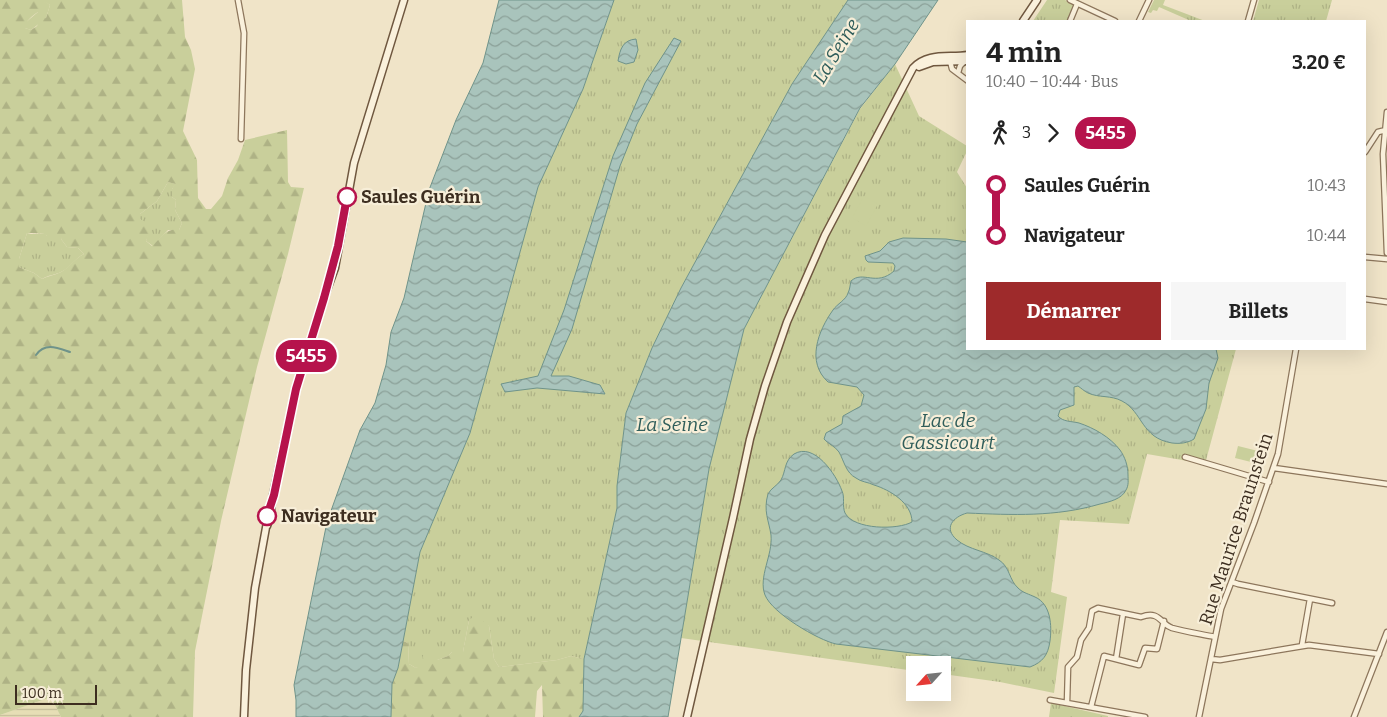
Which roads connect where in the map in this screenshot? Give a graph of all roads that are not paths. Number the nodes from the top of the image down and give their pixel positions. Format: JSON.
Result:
{"nodes":[{"id":1,"x":238,"y":0,"type":"edge"},
{"id":2,"x":404,"y":0,"type":"edge"},
{"id":3,"x":1037,"y":0,"type":"edge"},
{"id":4,"x":1070,"y":0,"type":"edge"},
{"id":5,"x":1149,"y":0,"type":"edge"},
{"id":6,"x":1254,"y":0,"type":"edge"},
{"id":7,"x":1077,"y":4,"type":"junction"},
{"id":8,"x":1024,"y":20,"type":"edge"},
{"id":9,"x":1070,"y":20,"type":"edge"},
{"id":10,"x":1113,"y":20,"type":"edge"},
{"id":11,"x":1139,"y":20,"type":"edge"},
{"id":12,"x":1248,"y":20,"type":"edge"},
{"id":13,"x":953,"y":59,"type":"junction"},
{"id":14,"x":966,"y":59,"type":"edge"},
{"id":15,"x":966,"y":60,"type":"edge"},
{"id":16,"x":958,"y":73,"type":"junction"},
{"id":17,"x":966,"y":80,"type":"edge"},
{"id":18,"x":1387,"y":112,"type":"edge"},
{"id":19,"x":1386,"y":130,"type":"edge"},
{"id":20,"x":241,"y":139,"type":"dead end"},
{"id":21,"x":1366,"y":150,"type":"edge"},
{"id":22,"x":1386,"y":226,"type":"edge"},
{"id":23,"x":1387,"y":253,"type":"edge"},
{"id":24,"x":1366,"y":257,"type":"edge"},
{"id":25,"x":1387,"y":259,"type":"edge"},
{"id":26,"x":1366,"y":299,"type":"edge"},
{"id":27,"x":1387,"y":302,"type":"edge"},
{"id":28,"x":1296,"y":350,"type":"edge"},
{"id":29,"x":1185,"y":457,"type":"dead end"},
{"id":30,"x":1274,"y":468,"type":"junction"},
{"id":31,"x":1269,"y":482,"type":"junction"},
{"id":32,"x":1387,"y":484,"type":"edge"},
{"id":33,"x":1232,"y":582,"type":"junction"},
{"id":34,"x":1310,"y":599,"type":"junction"},
{"id":35,"x":1332,"y":603,"type":"dead end"},
{"id":36,"x":1123,"y":614,"type":"junction"},
{"id":37,"x":1164,"y":621,"type":"junction"},
{"id":38,"x":1387,"y":632,"type":"edge"},
{"id":39,"x":1215,"y":637,"type":"junction"},
{"id":40,"x":1302,"y":645,"type":"junction"},
{"id":41,"x":1384,"y":648,"type":"edge"},
{"id":42,"x":1379,"y":654,"type":"junction"},
{"id":43,"x":1116,"y":659,"type":"junction"},
{"id":44,"x":1211,"y":659,"type":"junction"},
{"id":45,"x":1050,"y":700,"type":"dead end"},
{"id":46,"x":1067,"y":703,"type":"junction"},
{"id":47,"x":1091,"y":707,"type":"junction"},
{"id":48,"x":244,"y":717,"type":"edge"},
{"id":49,"x":687,"y":717,"type":"edge"},
{"id":50,"x":1145,"y":717,"type":"edge"},
{"id":51,"x":1199,"y":717,"type":"edge"},
{"id":52,"x":1354,"y":717,"type":"edge"}],
"edges":[{"from":1,"to":20,"type":"street"},
{"from":2,"to":48,"type":"main road"},
{"from":3,"to":8,"type":"main road"},
{"from":4,"to":7,"type":"street"},
{"from":5,"to":11,"type":"street"},
{"from":6,"to":12,"type":"street"},
{"from":7,"to":9,"type":"street"},
{"from":7,"to":10,"type":"street"},
{"from":13,"to":14,"type":"main road"},
{"from":13,"to":16,"type":"street"},
{"from":13,"to":49,"type":"main road"},
{"from":15,"to":16,"type":"street"},
{"from":16,"to":17,"type":"street"},
{"from":18,"to":19,"type":"street"},
{"from":19,"to":21,"type":"street"},
{"from":19,"to":22,"type":"street"},
{"from":22,"to":23,"type":"street"},
{"from":24,"to":25,"type":"street"},
{"from":26,"to":27,"type":"street"},
{"from":28,"to":30,"type":"street","name":"Rue Maurice Braunstein"},
{"from":29,"to":31,"type":"street"},
{"from":30,"to":31,"type":"street","name":"Rue Maurice Braunstein"},
{"from":30,"to":32,"type":"street"},
{"from":31,"to":33,"type":"street","name":"Rue Maurice Braunstein"},
{"from":33,"to":34,"type":"street"},
{"from":33,"to":39,"type":"street","name":"Rue Maurice Braunstein"},
{"from":34,"to":35,"type":"street"},
{"from":34,"to":40,"type":"street"},
{"from":36,"to":37,"type":"street"},
{"from":36,"to":43,"type":"street"},
{"from":36,"to":46,"type":"street"},
{"from":37,"to":39,"type":"street"},
{"from":37,"to":43,"type":"street"},
{"from":38,"to":41,"type":"street"},
{"from":39,"to":44,"type":"street","name":"Rue Maurice Braunstein"},
{"from":40,"to":42,"type":"street"},
{"from":40,"to":44,"type":"street"},
{"from":41,"to":42,"type":"street"},
{"from":42,"to":52,"type":"street"},
{"from":43,"to":47,"type":"street"},
{"from":44,"to":51,"type":"street","name":"Rue Maurice Braunstein"},
{"from":45,"to":46,"type":"street"},
{"from":46,"to":47,"type":"street"},
{"from":47,"to":50,"type":"street"}]}
